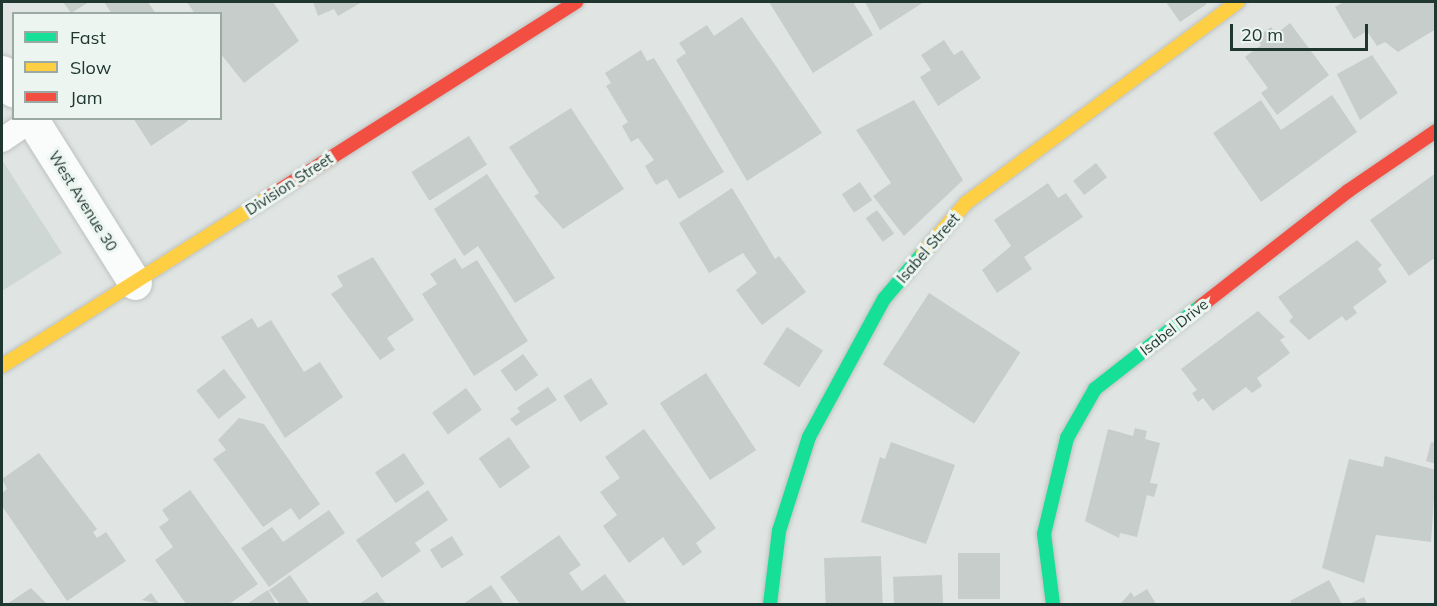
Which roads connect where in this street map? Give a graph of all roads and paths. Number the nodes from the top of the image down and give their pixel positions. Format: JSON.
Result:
{"nodes":[{"id":1,"x":576,"y":2,"type":"edge"},
{"id":2,"x":1238,"y":2,"type":"edge"},
{"id":3,"x":2,"y":72,"type":"edge"},
{"id":4,"x":12,"y":88,"type":"edge"},
{"id":5,"x":30,"y":120,"type":"edge"},
{"id":6,"x":32,"y":120,"type":"edge"},
{"id":7,"x":1436,"y":131,"type":"edge"},
{"id":8,"x":2,"y":140,"type":"edge"},
{"id":9,"x":135,"y":283,"type":"junction"},
{"id":10,"x":2,"y":366,"type":"edge"},
{"id":11,"x":770,"y":604,"type":"edge"},
{"id":12,"x":1053,"y":604,"type":"edge"}],
"edges":[{"from":1,"to":9,"type":"street","name":"Division Street"},
{"from":2,"to":11,"type":"street","name":"Isabel Street"},
{"from":3,"to":4,"type":"street"},
{"from":5,"to":8,"type":"lane"},
{"from":6,"to":9,"type":"street","name":"West Avenue 30"},
{"from":7,"to":12,"type":"street","name":"Isabel Drive"},
{"from":9,"to":10,"type":"street","name":"Division Street"}]}
